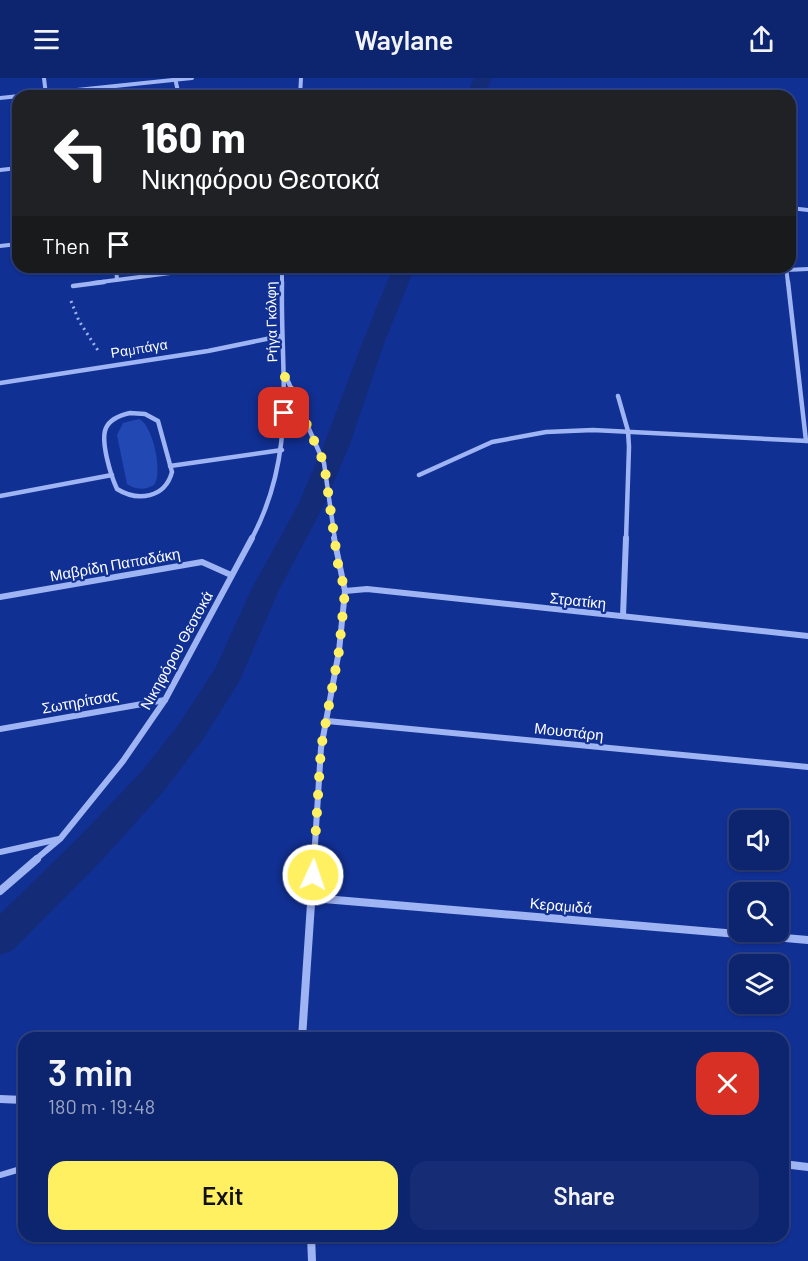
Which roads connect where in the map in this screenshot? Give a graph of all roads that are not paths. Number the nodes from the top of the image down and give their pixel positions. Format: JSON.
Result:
{"nodes":[{"id":1,"x":192,"y":78,"type":"edge"},
{"id":2,"x":175,"y":79,"type":"edge"},
{"id":3,"x":80,"y":90,"type":"edge"},
{"id":4,"x":116,"y":273,"type":"edge"},
{"id":5,"x":171,"y":273,"type":"edge"},
{"id":6,"x":282,"y":273,"type":"edge"},
{"id":7,"x":788,"y":273,"type":"edge"},
{"id":8,"x":117,"y":280,"type":"junction"},
{"id":9,"x":73,"y":286,"type":"road end"},
{"id":10,"x":281,"y":336,"type":"junction"},
{"id":11,"x":285,"y":376,"type":"junction"},
{"id":12,"x":0,"y":383,"type":"edge"},
{"id":13,"x":618,"y":396,"type":"dead end"},
{"id":14,"x":628,"y":431,"type":"junction"},
{"id":15,"x":807,"y":441,"type":"edge"},
{"id":16,"x":282,"y":450,"type":"junction"},
{"id":17,"x":170,"y":466,"type":"junction"},
{"id":18,"x":112,"y":475,"type":"junction"},
{"id":19,"x":419,"y":476,"type":"dead end"},
{"id":20,"x":0,"y":496,"type":"edge"},
{"id":21,"x":231,"y":575,"type":"junction"},
{"id":22,"x":345,"y":591,"type":"junction"},
{"id":23,"x":0,"y":597,"type":"edge"},
{"id":24,"x":623,"y":616,"type":"junction"},
{"id":25,"x":808,"y":636,"type":"edge"},
{"id":26,"x":165,"y":700,"type":"junction"},
{"id":27,"x":327,"y":721,"type":"junction"},
{"id":28,"x":0,"y":729,"type":"edge"},
{"id":29,"x":808,"y":767,"type":"edge"},
{"id":30,"x":60,"y":838,"type":"junction"},
{"id":31,"x":0,"y":852,"type":"edge"},
{"id":32,"x":0,"y":891,"type":"edge"},
{"id":33,"x":312,"y":898,"type":"junction"},
{"id":34,"x":808,"y":940,"type":"edge"},
{"id":35,"x":302,"y":1032,"type":"edge"},
{"id":36,"x":0,"y":1099,"type":"edge"},
{"id":37,"x":18,"y":1100,"type":"edge"},
{"id":38,"x":789,"y":1165,"type":"edge"},
{"id":39,"x":808,"y":1167,"type":"edge"},
{"id":40,"x":18,"y":1170,"type":"edge"},
{"id":41,"x":0,"y":1175,"type":"edge"},
{"id":42,"x":311,"y":1242,"type":"edge"},
{"id":43,"x":312,"y":1261,"type":"edge"}],
"edges":[{"from":1,"to":2,"type":"street"},
{"from":2,"to":3,"type":"street"},
{"from":4,"to":8,"type":"street"},
{"from":5,"to":8,"type":"street"},
{"from":6,"to":10,"type":"street","name":"Ρήγα Γκόλφη"},
{"from":7,"to":15,"type":"street"},
{"from":8,"to":9,"type":"street"},
{"from":10,"to":11,"type":"street","name":"Ρήγα Γκόλφη"},
{"from":10,"to":12,"type":"street","name":"Ραμπάγα"},
{"from":11,"to":16,"type":"street","name":"Νικηφόρου Θεοτοκά"},
{"from":11,"to":22,"type":"street"},
{"from":13,"to":14,"type":"street"},
{"from":14,"to":15,"type":"street"},
{"from":14,"to":19,"type":"street"},
{"from":14,"to":24,"type":"street"},
{"from":16,"to":17,"type":"street"},
{"from":16,"to":21,"type":"street","name":"Νικηφόρου Θεοτοκά"},
{"from":17,"to":18,"type":"street"},
{"from":17,"to":18,"type":"street"},
{"from":18,"to":20,"type":"street"},
{"from":21,"to":23,"type":"street","name":"Μαβρίδη Παπαδάκη"},
{"from":21,"to":26,"type":"street","name":"Νικηφόρου Θεοτοκά"},
{"from":22,"to":24,"type":"street","name":"Στρατίκη"},
{"from":22,"to":27,"type":"street"},
{"from":24,"to":25,"type":"street","name":"Στρατίκη"},
{"from":26,"to":28,"type":"street","name":"Σωτηρίτσας"},
{"from":26,"to":30,"type":"street","name":"Νικηφόρου Θεοτοκά"},
{"from":27,"to":29,"type":"street","name":"Μουστάρη"},
{"from":27,"to":33,"type":"street"},
{"from":30,"to":31,"type":"street"},
{"from":30,"to":32,"type":"street","name":"Νικηφόρου Θεοτοκά"},
{"from":33,"to":34,"type":"street","name":"Κεραμιδά"},
{"from":33,"to":35,"type":"street"},
{"from":36,"to":37,"type":"street"},
{"from":38,"to":39,"type":"street"},
{"from":40,"to":41,"type":"lane"},
{"from":42,"to":43,"type":"street"}]}
